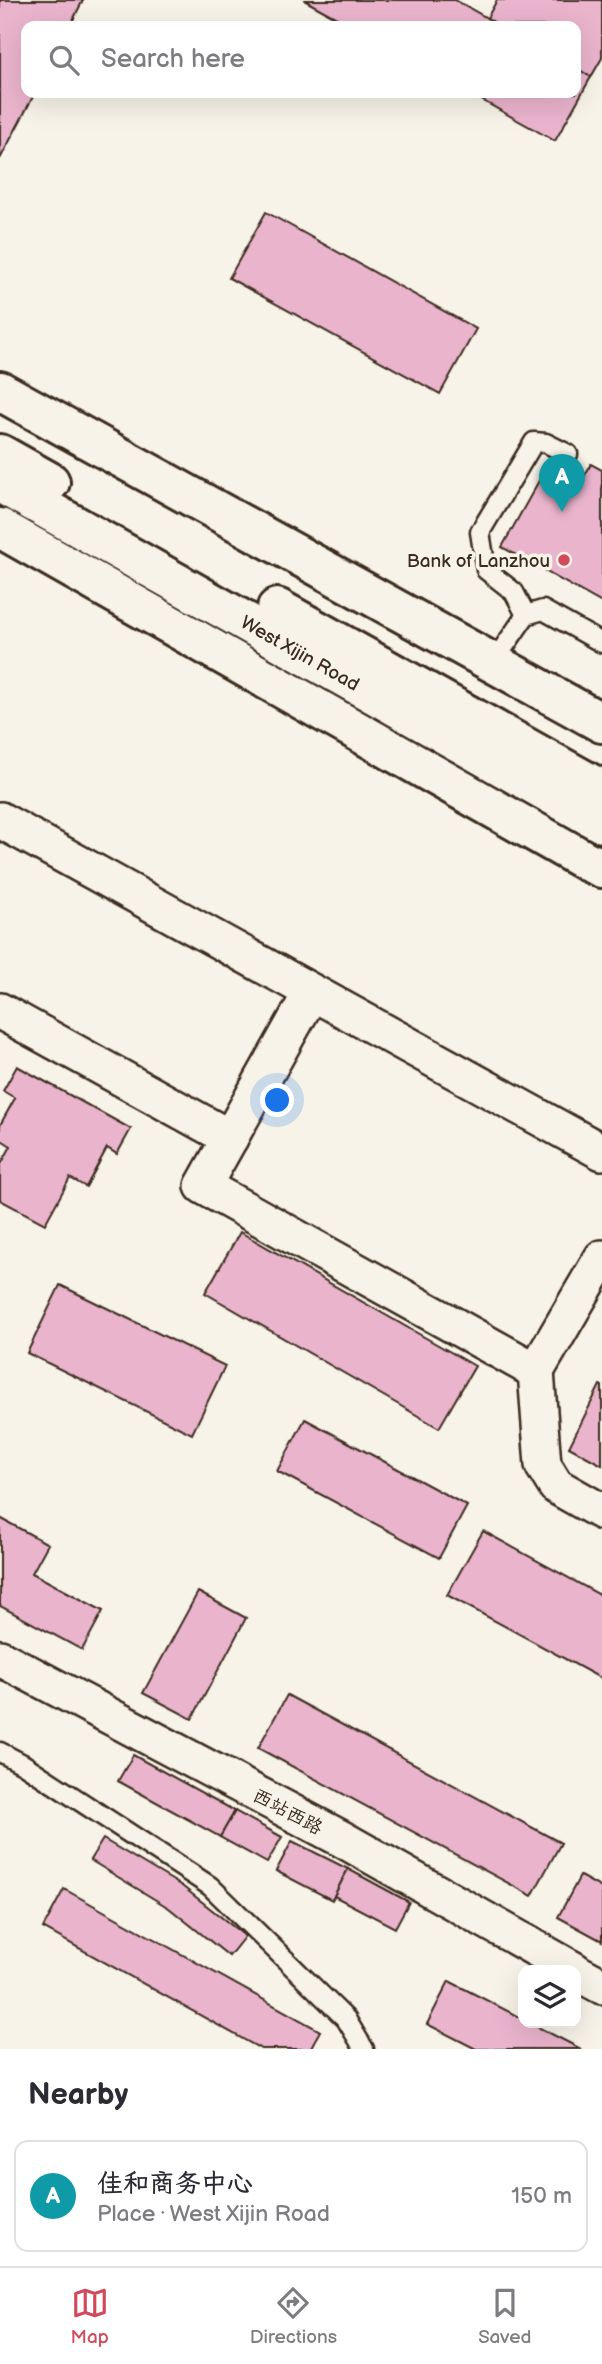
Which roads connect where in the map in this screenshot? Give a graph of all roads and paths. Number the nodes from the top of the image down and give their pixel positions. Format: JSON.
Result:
{"nodes":[{"id":1,"x":0,"y":391,"type":"edge"},
{"id":2,"x":0,"y":454,"type":"edge"},
{"id":3,"x":568,"y":454,"type":"dead end"},
{"id":4,"x":0,"y":483,"type":"edge"},
{"id":5,"x":0,"y":528,"type":"edge"},
{"id":6,"x":526,"y":615,"type":"junction"},
{"id":7,"x":602,"y":643,"type":"edge"},
{"id":8,"x":493,"y":663,"type":"junction"},
{"id":9,"x":602,"y":723,"type":"edge"},
{"id":10,"x":602,"y":790,"type":"edge"},
{"id":11,"x":0,"y":820,"type":"edge"},
{"id":12,"x":602,"y":823,"type":"edge"},
{"id":13,"x":602,"y":868,"type":"edge"},
{"id":14,"x":311,"y":993,"type":"junction"},
{"id":15,"x":0,"y":1011,"type":"edge"},
{"id":16,"x":230,"y":1139,"type":"junction"},
{"id":17,"x":602,"y":1152,"type":"edge"},
{"id":18,"x":602,"y":1258,"type":"edge"},
{"id":19,"x":536,"y":1371,"type":"junction"},
{"id":20,"x":602,"y":1512,"type":"edge"},
{"id":21,"x":0,"y":1658,"type":"edge"},
{"id":22,"x":0,"y":1752,"type":"edge"},
{"id":23,"x":564,"y":1965,"type":"edge"},
{"id":24,"x":581,"y":1974,"type":"edge"},
{"id":25,"x":602,"y":1986,"type":"edge"},
{"id":26,"x":364,"y":2049,"type":"edge"}],
"edges":[{"from":1,"to":8,"type":"main road"},
{"from":2,"to":10,"type":"main road","name":"West Xijin Road"},
{"from":3,"to":6,"type":"lane"},
{"from":4,"to":12,"type":"main road","name":"West Xijin Road"},
{"from":5,"to":13,"type":"main road"},
{"from":6,"to":7,"type":"lane"},
{"from":6,"to":8,"type":"lane"},
{"from":8,"to":9,"type":"main road"},
{"from":11,"to":14,"type":"street"},
{"from":14,"to":16,"type":"street"},
{"from":14,"to":17,"type":"street"},
{"from":15,"to":16,"type":"street"},
{"from":16,"to":19,"type":"street"},
{"from":18,"to":19,"type":"street"},
{"from":19,"to":20,"type":"street"},
{"from":21,"to":23,"type":"street","name":"西站西路"},
{"from":22,"to":26,"type":"lane"},
{"from":24,"to":25,"type":"street","name":"西站西路"}]}
